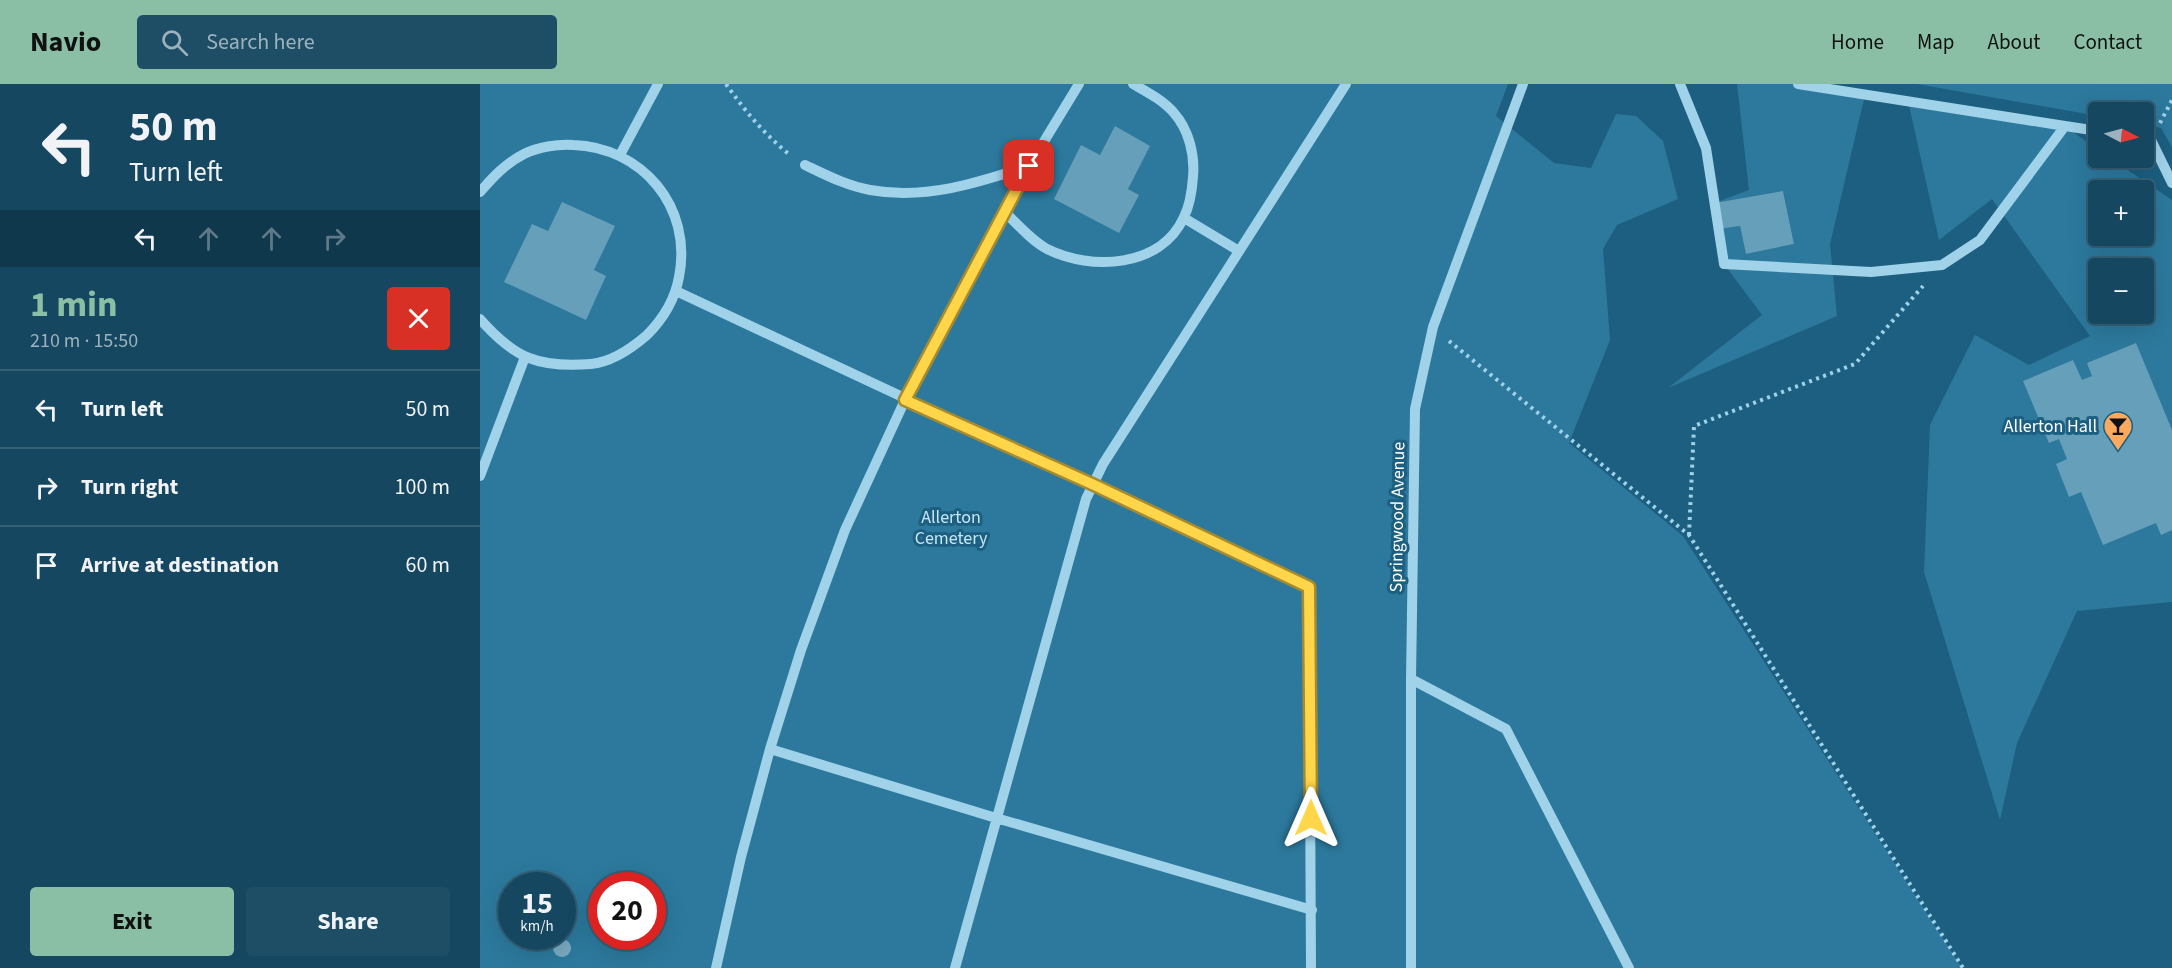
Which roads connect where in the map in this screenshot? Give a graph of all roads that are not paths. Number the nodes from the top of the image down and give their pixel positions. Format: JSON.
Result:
{"nodes":[{"id":1,"x":658,"y":84,"type":"edge"},
{"id":2,"x":1079,"y":84,"type":"edge"},
{"id":3,"x":1133,"y":84,"type":"edge"},
{"id":4,"x":1346,"y":84,"type":"edge"},
{"id":5,"x":1523,"y":84,"type":"edge"},
{"id":6,"x":1680,"y":84,"type":"edge"},
{"id":7,"x":1798,"y":84,"type":"edge"},
{"id":8,"x":2065,"y":126,"type":"junction"},
{"id":9,"x":2088,"y":129,"type":"edge"},
{"id":10,"x":2154,"y":151,"type":"edge"},
{"id":11,"x":620,"y":155,"type":"junction"},
{"id":12,"x":805,"y":165,"type":"road end"},
{"id":13,"x":1029,"y":166,"type":"junction"},
{"id":14,"x":2172,"y":183,"type":"edge"},
{"id":15,"x":480,"y":192,"type":"edge"},
{"id":16,"x":1005,"y":213,"type":"junction"},
{"id":17,"x":1184,"y":218,"type":"junction"},
{"id":18,"x":1239,"y":251,"type":"junction"},
{"id":19,"x":676,"y":291,"type":"junction"},
{"id":20,"x":480,"y":319,"type":"edge"},
{"id":21,"x":525,"y":357,"type":"junction"},
{"id":22,"x":905,"y":400,"type":"junction"},
{"id":23,"x":480,"y":476,"type":"edge"},
{"id":24,"x":1092,"y":484,"type":"junction"},
{"id":25,"x":1412,"y":679,"type":"junction"},
{"id":26,"x":770,"y":749,"type":"junction"},
{"id":27,"x":996,"y":818,"type":"junction"},
{"id":28,"x":1312,"y":910,"type":"junction"},
{"id":29,"x":716,"y":968,"type":"edge"},
{"id":30,"x":955,"y":968,"type":"edge"},
{"id":31,"x":1311,"y":968,"type":"edge"},
{"id":32,"x":1411,"y":968,"type":"edge"},
{"id":33,"x":1629,"y":968,"type":"edge"}],
"edges":[{"from":1,"to":11,"type":"street"},
{"from":2,"to":13,"type":"street"},
{"from":3,"to":17,"type":"street"},
{"from":4,"to":18,"type":"street"},
{"from":5,"to":25,"type":"street","name":"Springwood Avenue"},
{"from":6,"to":8,"type":"street"},
{"from":7,"to":8,"type":"street"},
{"from":8,"to":9,"type":"street"},
{"from":10,"to":14,"type":"street"},
{"from":11,"to":15,"type":"street"},
{"from":11,"to":19,"type":"street"},
{"from":12,"to":13,"type":"street"},
{"from":13,"to":16,"type":"street"},
{"from":16,"to":17,"type":"street"},
{"from":16,"to":22,"type":"street"},
{"from":17,"to":18,"type":"street"},
{"from":18,"to":24,"type":"street"},
{"from":19,"to":21,"type":"street"},
{"from":19,"to":22,"type":"street"},
{"from":20,"to":21,"type":"street"},
{"from":21,"to":23,"type":"street"},
{"from":22,"to":24,"type":"street"},
{"from":22,"to":26,"type":"street"},
{"from":24,"to":27,"type":"street"},
{"from":24,"to":28,"type":"street"},
{"from":25,"to":32,"type":"street","name":"Springwood Avenue"},
{"from":25,"to":33,"type":"street"},
{"from":26,"to":27,"type":"street"},
{"from":26,"to":29,"type":"street"},
{"from":27,"to":28,"type":"street"},
{"from":27,"to":30,"type":"street"},
{"from":28,"to":31,"type":"street"}]}
